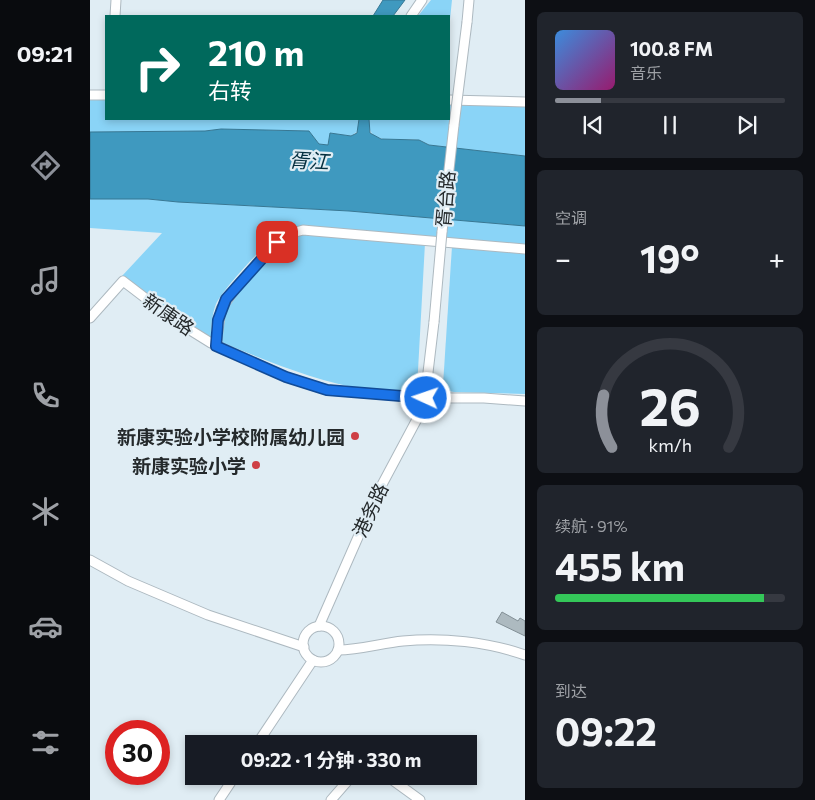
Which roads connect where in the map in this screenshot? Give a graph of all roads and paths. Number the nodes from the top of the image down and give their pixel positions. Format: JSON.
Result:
{"nodes":[{"id":1,"x":116,"y":0,"type":"edge"},
{"id":2,"x":422,"y":0,"type":"edge"},
{"id":3,"x":470,"y":0,"type":"edge"},
{"id":4,"x":115,"y":15,"type":"edge"},
{"id":5,"x":412,"y":15,"type":"edge"},
{"id":6,"x":105,"y":94,"type":"edge"},
{"id":7,"x":90,"y":95,"type":"edge"},
{"id":8,"x":450,"y":100,"type":"edge"},
{"id":9,"x":525,"y":102,"type":"edge"},
{"id":10,"x":525,"y":249,"type":"edge"},
{"id":11,"x":90,"y":318,"type":"edge"},
{"id":12,"x":216,"y":346,"type":"junction"},
{"id":13,"x":426,"y":398,"type":"junction"},
{"id":14,"x":525,"y":402,"type":"edge"},
{"id":15,"x":90,"y":560,"type":"edge"},
{"id":16,"x":319,"y":626,"type":"junction"},
{"id":17,"x":304,"y":647,"type":"junction"},
{"id":18,"x":338,"y":650,"type":"junction"},
{"id":19,"x":525,"y":656,"type":"edge"},
{"id":20,"x":313,"y":660,"type":"junction"},
{"id":21,"x":262,"y":735,"type":"edge"},
{"id":22,"x":229,"y":785,"type":"edge"},
{"id":23,"x":344,"y":785,"type":"edge"},
{"id":24,"x":399,"y":785,"type":"edge"},
{"id":25,"x":219,"y":800,"type":"edge"},
{"id":26,"x":331,"y":800,"type":"edge"},
{"id":27,"x":420,"y":800,"type":"edge"}],
"edges":[{"from":1,"to":4,"type":"street"},
{"from":2,"to":5,"type":"street"},
{"from":3,"to":13,"type":"street","name":"胥台路","bridge":true},
{"from":6,"to":7,"type":"street"},
{"from":8,"to":9,"type":"street"},
{"from":10,"to":12,"type":"street"},
{"from":11,"to":12,"type":"street","name":"新康路"},
{"from":12,"to":13,"type":"street","name":"新康路"},
{"from":13,"to":14,"type":"street","name":"新康路"},
{"from":13,"to":16,"type":"street","name":"港务路"},
{"from":15,"to":17,"type":"street"},
{"from":16,"to":17,"type":"street"},
{"from":16,"to":18,"type":"street"},
{"from":17,"to":20,"type":"street"},
{"from":18,"to":19,"type":"street"},
{"from":18,"to":20,"type":"street"},
{"from":20,"to":21,"type":"street"},
{"from":22,"to":25,"type":"street"},
{"from":23,"to":26,"type":"street"},
{"from":24,"to":27,"type":"street"}]}
